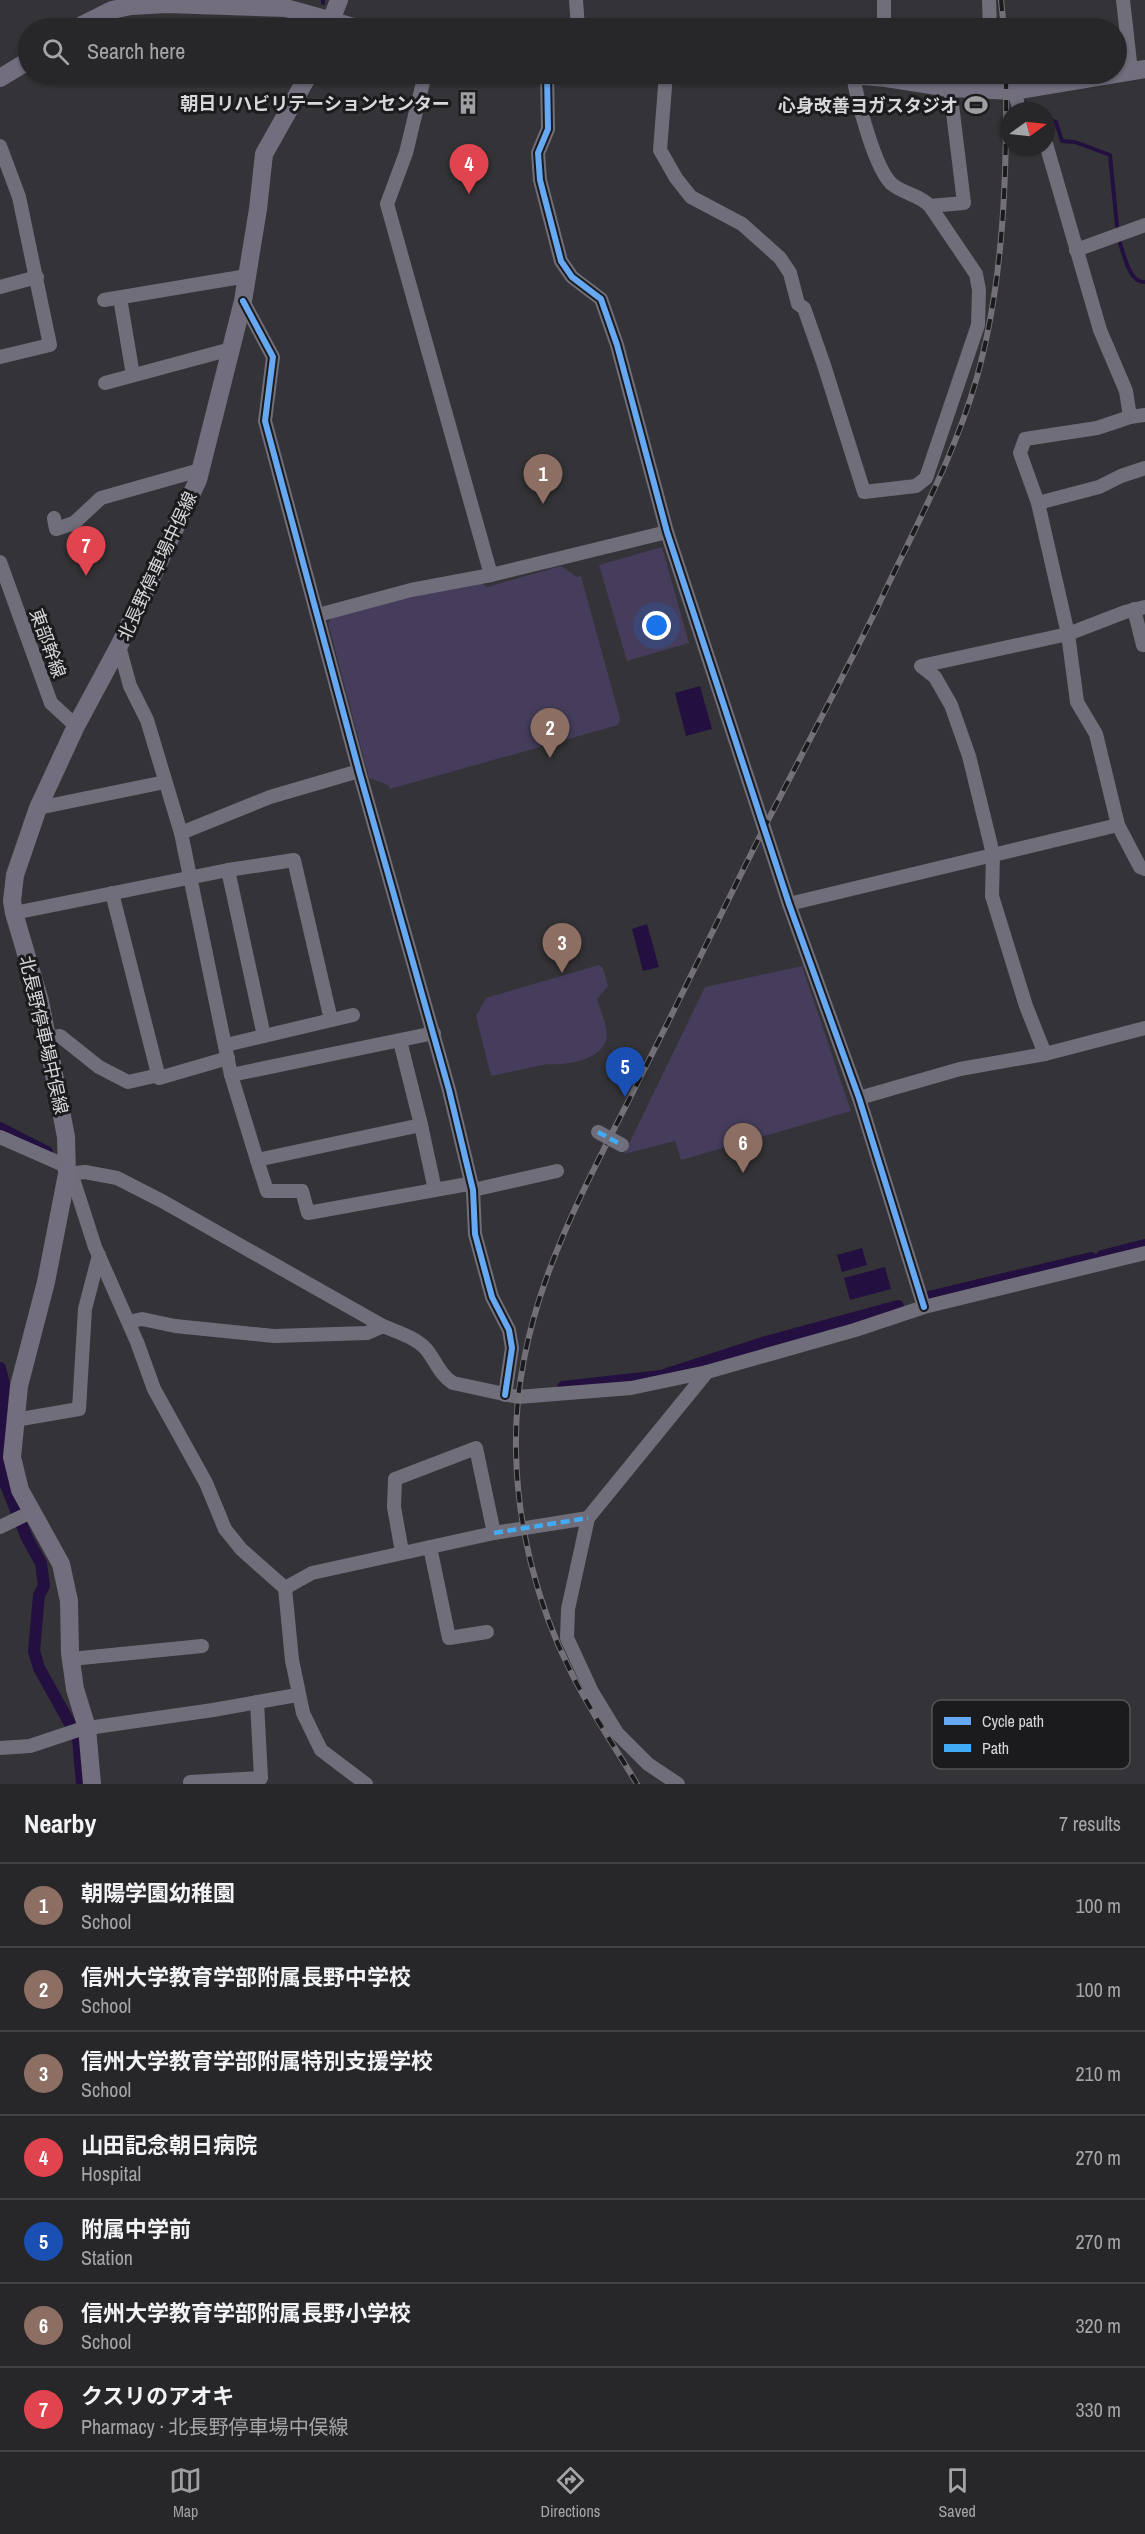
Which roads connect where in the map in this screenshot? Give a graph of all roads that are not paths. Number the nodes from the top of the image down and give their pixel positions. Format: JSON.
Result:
{"nodes":[{"id":1,"x":339,"y":0,"type":"edge"},
{"id":2,"x":576,"y":0,"type":"edge"},
{"id":3,"x":884,"y":0,"type":"edge"},
{"id":4,"x":989,"y":0,"type":"edge"},
{"id":5,"x":1123,"y":0,"type":"edge"},
{"id":6,"x":110,"y":5,"type":"edge"},
{"id":7,"x":91,"y":18,"type":"edge"},
{"id":8,"x":311,"y":18,"type":"edge"},
{"id":9,"x":332,"y":18,"type":"edge"},
{"id":10,"x":577,"y":18,"type":"edge"},
{"id":11,"x":884,"y":18,"type":"edge"},
{"id":12,"x":990,"y":18,"type":"edge"},
{"id":13,"x":1127,"y":18,"type":"edge"},
{"id":14,"x":1127,"y":19,"type":"edge"},
{"id":15,"x":18,"y":67,"type":"edge"},
{"id":16,"x":1138,"y":70,"type":"edge"},
{"id":17,"x":0,"y":78,"type":"edge"},
{"id":18,"x":303,"y":84,"type":"edge"},
{"id":19,"x":423,"y":84,"type":"edge"},
{"id":20,"x":547,"y":84,"type":"edge"},
{"id":21,"x":665,"y":84,"type":"edge"},
{"id":22,"x":850,"y":84,"type":"edge"},
{"id":23,"x":929,"y":84,"type":"edge"},
{"id":24,"x":979,"y":84,"type":"edge"},
{"id":25,"x":997,"y":84,"type":"edge"},
{"id":26,"x":1059,"y":84,"type":"edge"},
{"id":27,"x":950,"y":88,"type":"junction"},
{"id":28,"x":1014,"y":92,"type":"junction"},
{"id":29,"x":1017,"y":102,"type":"edge"},
{"id":30,"x":0,"y":146,"type":"edge"},
{"id":31,"x":1050,"y":156,"type":"edge"},
{"id":32,"x":930,"y":206,"type":"junction"},
{"id":33,"x":1145,"y":225,"type":"edge"},
{"id":34,"x":1076,"y":250,"type":"junction"},
{"id":35,"x":247,"y":276,"type":"junction"},
{"id":36,"x":37,"y":277,"type":"junction"},
{"id":37,"x":0,"y":287,"type":"edge"},
{"id":38,"x":120,"y":298,"type":"junction"},
{"id":39,"x":104,"y":300,"type":"dead end"},
{"id":40,"x":243,"y":301,"type":"junction"},
{"id":41,"x":231,"y":349,"type":"junction"},
{"id":42,"x":0,"y":357,"type":"edge"},
{"id":43,"x":133,"y":375,"type":"junction"},
{"id":44,"x":105,"y":383,"type":"dead end"},
{"id":45,"x":1145,"y":415,"type":"edge"},
{"id":46,"x":1130,"y":417,"type":"junction"},
{"id":47,"x":1145,"y":468,"type":"edge"},
{"id":48,"x":200,"y":470,"type":"junction"},
{"id":49,"x":1038,"y":502,"type":"junction"},
{"id":50,"x":54,"y":518,"type":"dead end"},
{"id":51,"x":667,"y":532,"type":"junction"},
{"id":52,"x":0,"y":562,"type":"edge"},
{"id":53,"x":491,"y":574,"type":"junction"},
{"id":54,"x":1140,"y":608,"type":"edge"},
{"id":55,"x":318,"y":615,"type":"junction"},
{"id":56,"x":1068,"y":634,"type":"junction"},
{"id":57,"x":1145,"y":645,"type":"edge"},
{"id":58,"x":119,"y":646,"type":"junction"},
{"id":59,"x":76,"y":726,"type":"junction"},
{"id":60,"x":358,"y":771,"type":"junction"},
{"id":61,"x":165,"y":782,"type":"junction"},
{"id":62,"x":38,"y":808,"type":"junction"},
{"id":63,"x":1118,"y":825,"type":"junction"},
{"id":64,"x":180,"y":833,"type":"junction"},
{"id":65,"x":993,"y":854,"type":"junction"},
{"id":66,"x":1145,"y":869,"type":"edge"},
{"id":67,"x":228,"y":870,"type":"junction"},
{"id":68,"x":190,"y":877,"type":"junction"},
{"id":69,"x":112,"y":893,"type":"junction"},
{"id":70,"x":789,"y":904,"type":"junction"},
{"id":71,"x":9,"y":907,"type":"edge"},
{"id":72,"x":353,"y":1015,"type":"dead end"},
{"id":73,"x":331,"y":1020,"type":"junction"},
{"id":74,"x":1145,"y":1028,"type":"edge"},
{"id":75,"x":434,"y":1033,"type":"junction"},
{"id":76,"x":264,"y":1036,"type":"junction"},
{"id":77,"x":47,"y":1038,"type":"junction"},
{"id":78,"x":400,"y":1041,"type":"junction"},
{"id":79,"x":227,"y":1052,"type":"junction"},
{"id":80,"x":1045,"y":1054,"type":"junction"},
{"id":81,"x":159,"y":1075,"type":"junction"},
{"id":82,"x":231,"y":1075,"type":"junction"},
{"id":83,"x":860,"y":1098,"type":"junction"},
{"id":84,"x":421,"y":1125,"type":"junction"},
{"id":85,"x":598,"y":1132,"type":"dead end"},
{"id":86,"x":0,"y":1137,"type":"edge"},
{"id":87,"x":622,"y":1145,"type":"dead end"},
{"id":88,"x":257,"y":1160,"type":"junction"},
{"id":89,"x":67,"y":1170,"type":"junction"},
{"id":90,"x":557,"y":1171,"type":"dead end"},
{"id":91,"x":435,"y":1190,"type":"junction"},
{"id":92,"x":474,"y":1190,"type":"junction"},
{"id":93,"x":1145,"y":1252,"type":"edge"},
{"id":94,"x":99,"y":1255,"type":"junction"},
{"id":95,"x":924,"y":1307,"type":"junction"},
{"id":96,"x":129,"y":1322,"type":"junction"},
{"id":97,"x":382,"y":1326,"type":"junction"},
{"id":98,"x":707,"y":1372,"type":"junction"},
{"id":99,"x":505,"y":1395,"type":"junction"},
{"id":100,"x":15,"y":1420,"type":"junction"},
{"id":101,"x":7,"y":1457,"type":"edge"},
{"id":102,"x":23,"y":1515,"type":"junction"},
{"id":103,"x":588,"y":1518,"type":"junction"},
{"id":104,"x":0,"y":1527,"type":"edge"},
{"id":105,"x":494,"y":1533,"type":"junction"},
{"id":106,"x":430,"y":1547,"type":"junction"},
{"id":107,"x":402,"y":1552,"type":"junction"},
{"id":108,"x":285,"y":1588,"type":"junction"},
{"id":109,"x":487,"y":1632,"type":"dead end"},
{"id":110,"x":202,"y":1646,"type":"dead end"},
{"id":111,"x":71,"y":1659,"type":"junction"},
{"id":112,"x":297,"y":1695,"type":"junction"},
{"id":113,"x":257,"y":1702,"type":"junction"},
{"id":114,"x":79,"y":1729,"type":"junction"},
{"id":115,"x":0,"y":1748,"type":"edge"},
{"id":116,"x":190,"y":1782,"type":"dead end"},
{"id":117,"x":92,"y":1784,"type":"edge"},
{"id":118,"x":366,"y":1784,"type":"edge"},
{"id":119,"x":678,"y":1784,"type":"edge"}],
"edges":[{"from":1,"to":9,"type":"main road"},
{"from":2,"to":10,"type":"street"},
{"from":3,"to":11,"type":"street"},
{"from":4,"to":12,"type":"street"},
{"from":5,"to":13,"type":"street"},
{"from":6,"to":7,"type":"main road"},
{"from":6,"to":8,"type":"main road"},
{"from":14,"to":16,"type":"street"},
{"from":15,"to":17,"type":"main road"},
{"from":18,"to":35,"type":"main road","name":"北長野停車場中俣線"},
{"from":19,"to":53,"type":"street"},
{"from":20,"to":51,"type":"street"},
{"from":21,"to":32,"type":"street"},
{"from":22,"to":32,"type":"street"},
{"from":23,"to":27,"type":"main road"},
{"from":24,"to":27,"type":"main road"},
{"from":25,"to":28,"type":"main road"},
{"from":26,"to":28,"type":"main road"},
{"from":27,"to":32,"type":"street"},
{"from":28,"to":29,"type":"street"},
{"from":30,"to":36,"type":"street"},
{"from":31,"to":34,"type":"street"},
{"from":33,"to":34,"type":"street"},
{"from":34,"to":46,"type":"street"},
{"from":35,"to":38,"type":"street"},
{"from":35,"to":40,"type":"main road","name":"北長野停車場中俣線"},
{"from":36,"to":37,"type":"street"},
{"from":36,"to":42,"type":"street"},
{"from":38,"to":39,"type":"street"},
{"from":38,"to":43,"type":"street"},
{"from":40,"to":41,"type":"main road","name":"北長野停車場中俣線"},
{"from":40,"to":55,"type":"street"},
{"from":41,"to":43,"type":"street"},
{"from":41,"to":48,"type":"main road","name":"北長野停車場中俣線"},
{"from":43,"to":44,"type":"street"},
{"from":45,"to":46,"type":"street"},
{"from":46,"to":49,"type":"street"},
{"from":47,"to":49,"type":"street"},
{"from":48,"to":50,"type":"street"},
{"from":48,"to":58,"type":"main road","name":"北長野停車場中俣線"},
{"from":49,"to":56,"type":"street"},
{"from":51,"to":53,"type":"street"},
{"from":51,"to":70,"type":"street"},
{"from":52,"to":59,"type":"street","name":"東部幹線"},
{"from":53,"to":55,"type":"street"},
{"from":54,"to":56,"type":"street"},
{"from":54,"to":57,"type":"street"},
{"from":55,"to":60,"type":"street"},
{"from":56,"to":63,"type":"street"},
{"from":56,"to":65,"type":"street"},
{"from":58,"to":59,"type":"main road","name":"北長野停車場中俣線"},
{"from":58,"to":61,"type":"street"},
{"from":59,"to":62,"type":"main road","name":"北長野停車場中俣線"},
{"from":60,"to":64,"type":"street"},
{"from":60,"to":75,"type":"street"},
{"from":61,"to":62,"type":"street"},
{"from":61,"to":64,"type":"street"},
{"from":62,"to":71,"type":"main road","name":"北長野停車場中俣線"},
{"from":63,"to":65,"type":"street"},
{"from":63,"to":66,"type":"street"},
{"from":64,"to":68,"type":"street"},
{"from":65,"to":70,"type":"street"},
{"from":65,"to":80,"type":"street"},
{"from":67,"to":68,"type":"street"},
{"from":67,"to":73,"type":"street"},
{"from":67,"to":76,"type":"street"},
{"from":68,"to":69,"type":"street"},
{"from":68,"to":79,"type":"street"},
{"from":69,"to":71,"type":"street"},
{"from":69,"to":81,"type":"street"},
{"from":70,"to":83,"type":"street"},
{"from":71,"to":77,"type":"main road","name":"北長野停車場中俣線"},
{"from":72,"to":73,"type":"street"},
{"from":73,"to":76,"type":"street"},
{"from":74,"to":80,"type":"street"},
{"from":75,"to":78,"type":"street"},
{"from":75,"to":92,"type":"street"},
{"from":76,"to":79,"type":"street"},
{"from":77,"to":81,"type":"street"},
{"from":77,"to":89,"type":"main road","name":"北長野停車場中俣線"},
{"from":78,"to":82,"type":"street"},
{"from":78,"to":84,"type":"street"},
{"from":79,"to":81,"type":"street"},
{"from":79,"to":82,"type":"street"},
{"from":80,"to":83,"type":"street"},
{"from":82,"to":88,"type":"street"},
{"from":83,"to":95,"type":"street"},
{"from":84,"to":88,"type":"street"},
{"from":84,"to":91,"type":"street"},
{"from":85,"to":87,"type":"street","bridge":true},
{"from":86,"to":89,"type":"street"},
{"from":88,"to":91,"type":"street"},
{"from":89,"to":94,"type":"street"},
{"from":89,"to":97,"type":"street"},
{"from":89,"to":100,"type":"main road","name":"北長野停車場中俣線"},
{"from":90,"to":92,"type":"street"},
{"from":91,"to":92,"type":"street"},
{"from":92,"to":99,"type":"street"},
{"from":93,"to":95,"type":"street"},
{"from":94,"to":96,"type":"street"},
{"from":94,"to":100,"type":"street"},
{"from":95,"to":98,"type":"street"},
{"from":96,"to":97,"type":"street"},
{"from":96,"to":108,"type":"street"},
{"from":97,"to":99,"type":"street"},
{"from":98,"to":99,"type":"street"},
{"from":98,"to":103,"type":"street"},
{"from":100,"to":101,"type":"main road","name":"北長野停車場中俣線"},
{"from":101,"to":102,"type":"main road","name":"北長野停車場中俣線"},
{"from":102,"to":104,"type":"street"},
{"from":102,"to":111,"type":"main road","name":"北長野停車場中俣線"},
{"from":103,"to":105,"type":"street"},
{"from":103,"to":119,"type":"street"},
{"from":105,"to":106,"type":"street"},
{"from":105,"to":107,"type":"street"},
{"from":106,"to":107,"type":"street"},
{"from":106,"to":109,"type":"street"},
{"from":107,"to":108,"type":"street"},
{"from":108,"to":112,"type":"street"},
{"from":110,"to":111,"type":"street"},
{"from":111,"to":114,"type":"main road","name":"北長野停車場中俣線"},
{"from":112,"to":113,"type":"street"},
{"from":112,"to":118,"type":"street"},
{"from":113,"to":114,"type":"street"},
{"from":113,"to":116,"type":"street"},
{"from":114,"to":115,"type":"street"},
{"from":114,"to":117,"type":"main road","name":"北長野停車場中俣線"}]}
